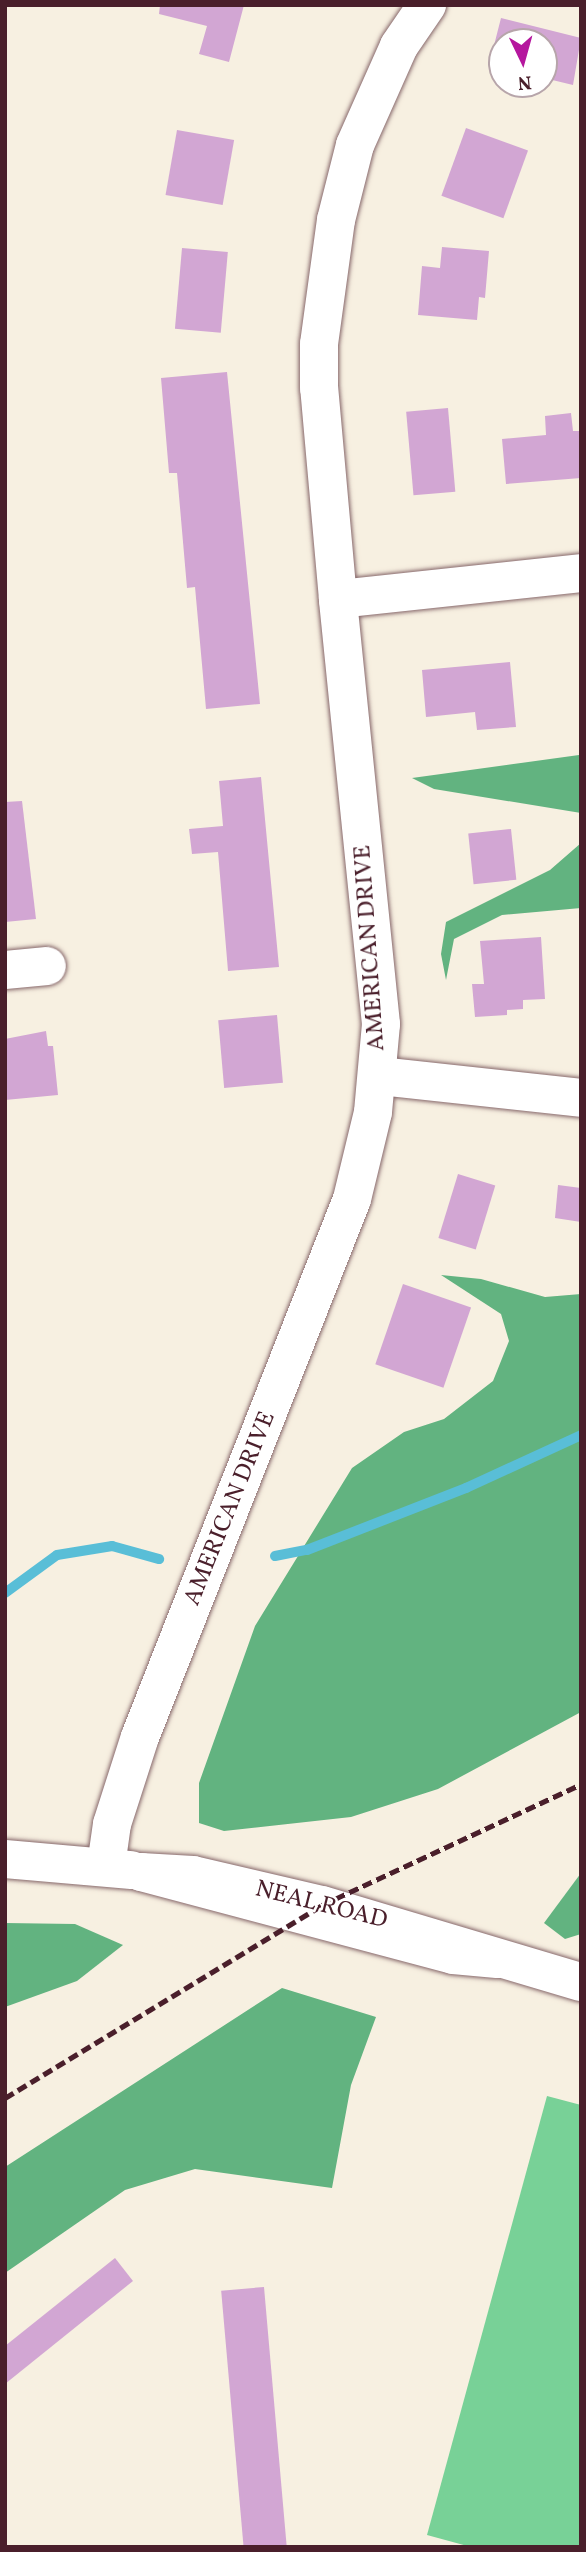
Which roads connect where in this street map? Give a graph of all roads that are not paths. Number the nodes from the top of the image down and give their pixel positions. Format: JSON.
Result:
{"nodes":[{"id":1,"x":427,"y":5,"type":"edge"},
{"id":2,"x":581,"y":573,"type":"edge"},
{"id":3,"x":338,"y":599,"type":"junction"},
{"id":4,"x":47,"y":966,"type":"dead end"},
{"id":5,"x":5,"y":971,"type":"edge"},
{"id":6,"x":379,"y":1076,"type":"junction"},
{"id":7,"x":581,"y":1097,"type":"edge"},
{"id":8,"x":5,"y":1858,"type":"edge"},
{"id":9,"x":124,"y":1869,"type":"junction"},
{"id":10,"x":581,"y":1982,"type":"edge"}],
"edges":[{"from":1,"to":3,"type":"street","name":"AMERICAN DRIVE"},
{"from":2,"to":3,"type":"street"},
{"from":3,"to":6,"type":"street","name":"AMERICAN DRIVE"},
{"from":4,"to":5,"type":"street"},
{"from":6,"to":7,"type":"street"},
{"from":6,"to":9,"type":"street","name":"AMERICAN DRIVE"},
{"from":8,"to":9,"type":"street","name":"NEAL ROAD"},
{"from":9,"to":10,"type":"street","name":"NEAL ROAD"}]}
